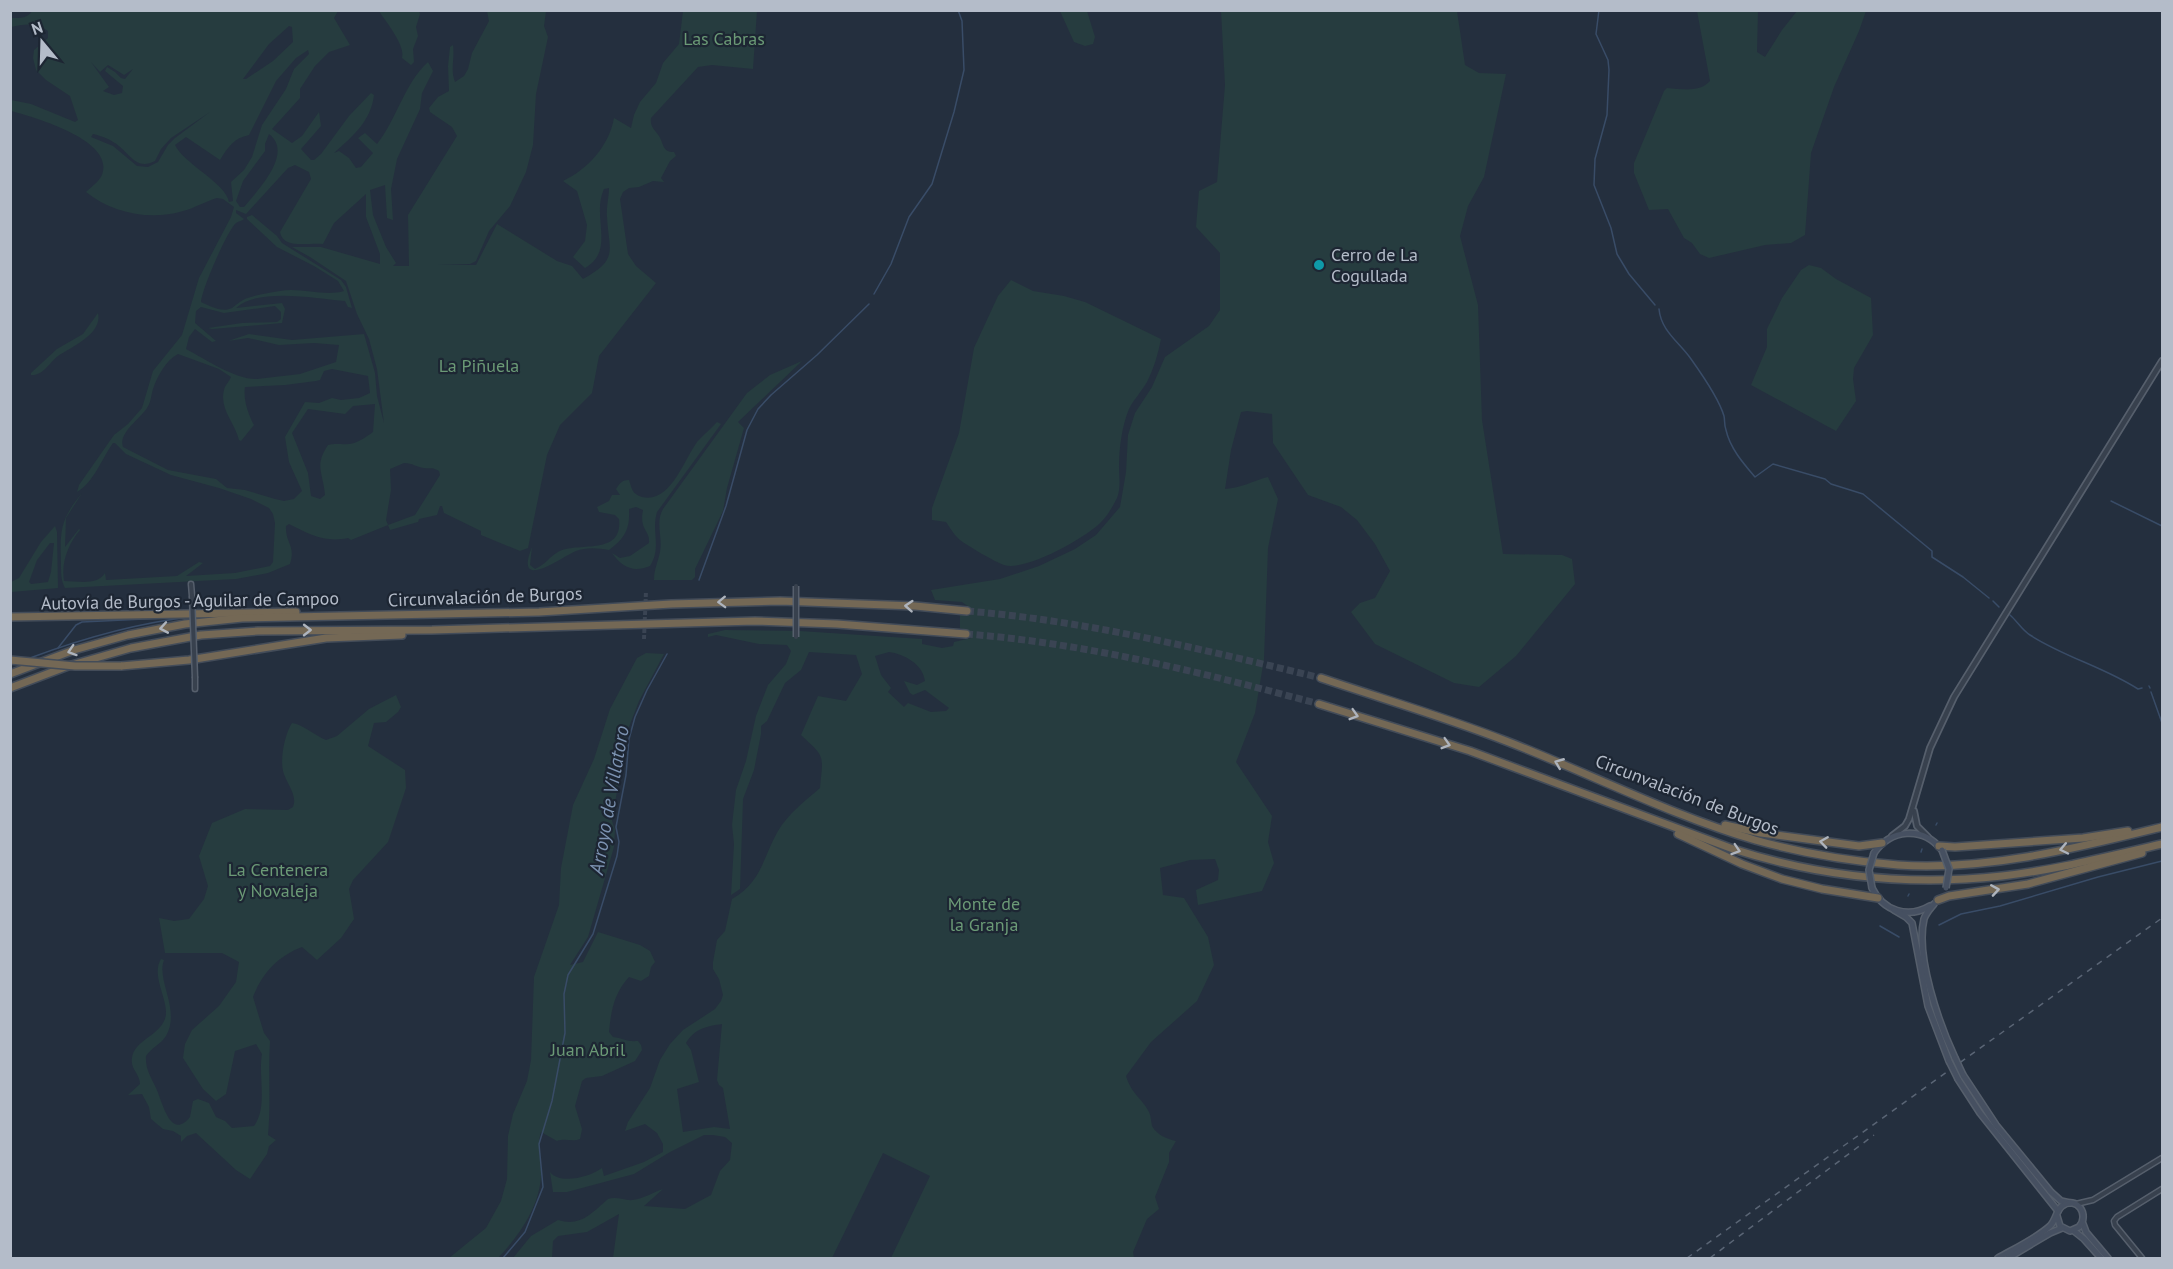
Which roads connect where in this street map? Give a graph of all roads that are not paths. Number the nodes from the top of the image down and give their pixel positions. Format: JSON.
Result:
{"nodes":[{"id":1,"x":2163,"y":361,"type":"edge"},
{"id":2,"x":191,"y":584,"type":"dead end"},
{"id":3,"x":796,"y":586,"type":"dead end"},
{"id":4,"x":967,"y":610,"type":"tunnel mouth"},
{"id":5,"x":369,"y":615,"type":"junction"},
{"id":6,"x":10,"y":617,"type":"edge"},
{"id":7,"x":605,"y":625,"type":"junction"},
{"id":8,"x":966,"y":634,"type":"tunnel mouth"},
{"id":9,"x":796,"y":637,"type":"dead end"},
{"id":10,"x":10,"y":660,"type":"edge"},
{"id":11,"x":11,"y":674,"type":"edge"},
{"id":12,"x":1321,"y":678,"type":"tunnel mouth"},
{"id":13,"x":10,"y":689,"type":"edge"},
{"id":14,"x":195,"y":689,"type":"dead end"},
{"id":15,"x":1319,"y":704,"type":"tunnel mouth"},
{"id":16,"x":1594,"y":777,"type":"junction"},
{"id":17,"x":1914,"y":808,"type":"junction"},
{"id":18,"x":1641,"y":815,"type":"junction"},
{"id":19,"x":2163,"y":826,"type":"edge"},
{"id":20,"x":1929,"y":838,"type":"junction"},
{"id":21,"x":1885,"y":841,"type":"junction"},
{"id":22,"x":2163,"y":846,"type":"edge"},
{"id":23,"x":1941,"y":848,"type":"junction"},
{"id":24,"x":1878,"y":898,"type":"junction"},
{"id":25,"x":1936,"y":902,"type":"junction"},
{"id":26,"x":1894,"y":910,"type":"junction"},
{"id":27,"x":1952,"y":1060,"type":"junction"},
{"id":28,"x":1961,"y":1077,"type":"junction"},
{"id":29,"x":2163,"y":1158,"type":"edge"},
{"id":30,"x":2163,"y":1189,"type":"edge"},
{"id":31,"x":2093,"y":1200,"type":"junction"},
{"id":32,"x":2073,"y":1204,"type":"junction"},
{"id":33,"x":2084,"y":1213,"type":"junction"},
{"id":34,"x":2057,"y":1214,"type":"junction"},
{"id":35,"x":2083,"y":1224,"type":"junction"},
{"id":36,"x":2062,"y":1228,"type":"junction"},
{"id":37,"x":2074,"y":1231,"type":"junction"},
{"id":38,"x":1998,"y":1258,"type":"edge"},
{"id":39,"x":2008,"y":1258,"type":"edge"},
{"id":40,"x":2101,"y":1258,"type":"edge"},
{"id":41,"x":2108,"y":1258,"type":"edge"},
{"id":42,"x":2142,"y":1258,"type":"edge"}],
"edges":[{"from":1,"to":17,"type":"street"},
{"from":2,"to":14,"type":"street","bridge":true},
{"from":3,"to":9,"type":"street","bridge":true},
{"from":4,"to":5,"type":"highway","name":"Circunvalación de Burgos","one_way":true},
{"from":5,"to":6,"type":"highway","name":"Autovía de Burgos - Aguilar de Campoo"},
{"from":5,"to":11,"type":"highway","name":"Circunvalación de Burgos","one_way":true},
{"from":7,"to":8,"type":"highway","name":"Circunvalación de Burgos"},
{"from":7,"to":10,"type":"highway","bridge":true},
{"from":13,"to":7,"type":"highway","name":"Circunvalación de Burgos","one_way":true},
{"from":16,"to":12,"type":"highway","name":"Circunvalación de Burgos","one_way":true},
{"from":15,"to":18,"type":"highway","name":"Circunvalación de Burgos","one_way":true},
{"from":19,"to":16,"type":"highway","name":"Circunvalación de Burgos","one_way":true},
{"from":21,"to":16,"type":"highway","one_way":true},
{"from":17,"to":20,"type":"street"},
{"from":17,"to":21,"type":"street"},
{"from":18,"to":22,"type":"highway","name":"Circunvalación de Burgos","one_way":true},
{"from":18,"to":24,"type":"highway"},
{"from":19,"to":23,"type":"highway"},
{"from":20,"to":21,"type":"main road"},
{"from":20,"to":23,"type":"main road"},
{"from":21,"to":24,"type":"main road","bridge":true},
{"from":25,"to":22,"type":"highway","one_way":true},
{"from":23,"to":25,"type":"main road","bridge":true},
{"from":24,"to":26,"type":"main road"},
{"from":25,"to":26,"type":"main road"},
{"from":25,"to":27,"type":"main road"},
{"from":26,"to":27,"type":"main road"},
{"from":27,"to":28,"type":"main road","bridge":true},
{"from":28,"to":32,"type":"main road"},
{"from":28,"to":34,"type":"main road"},
{"from":29,"to":31,"type":"street"},
{"from":30,"to":42,"type":"street"},
{"from":31,"to":32,"type":"street"},
{"from":31,"to":33,"type":"street"},
{"from":32,"to":33,"type":"main road"},
{"from":32,"to":34,"type":"main road"},
{"from":33,"to":35,"type":"main road"},
{"from":34,"to":36,"type":"main road"},
{"from":34,"to":38,"type":"main road"},
{"from":35,"to":37,"type":"main road"},
{"from":35,"to":41,"type":"main road"},
{"from":36,"to":37,"type":"main road"},
{"from":36,"to":39,"type":"main road"},
{"from":37,"to":40,"type":"main road"}]}
